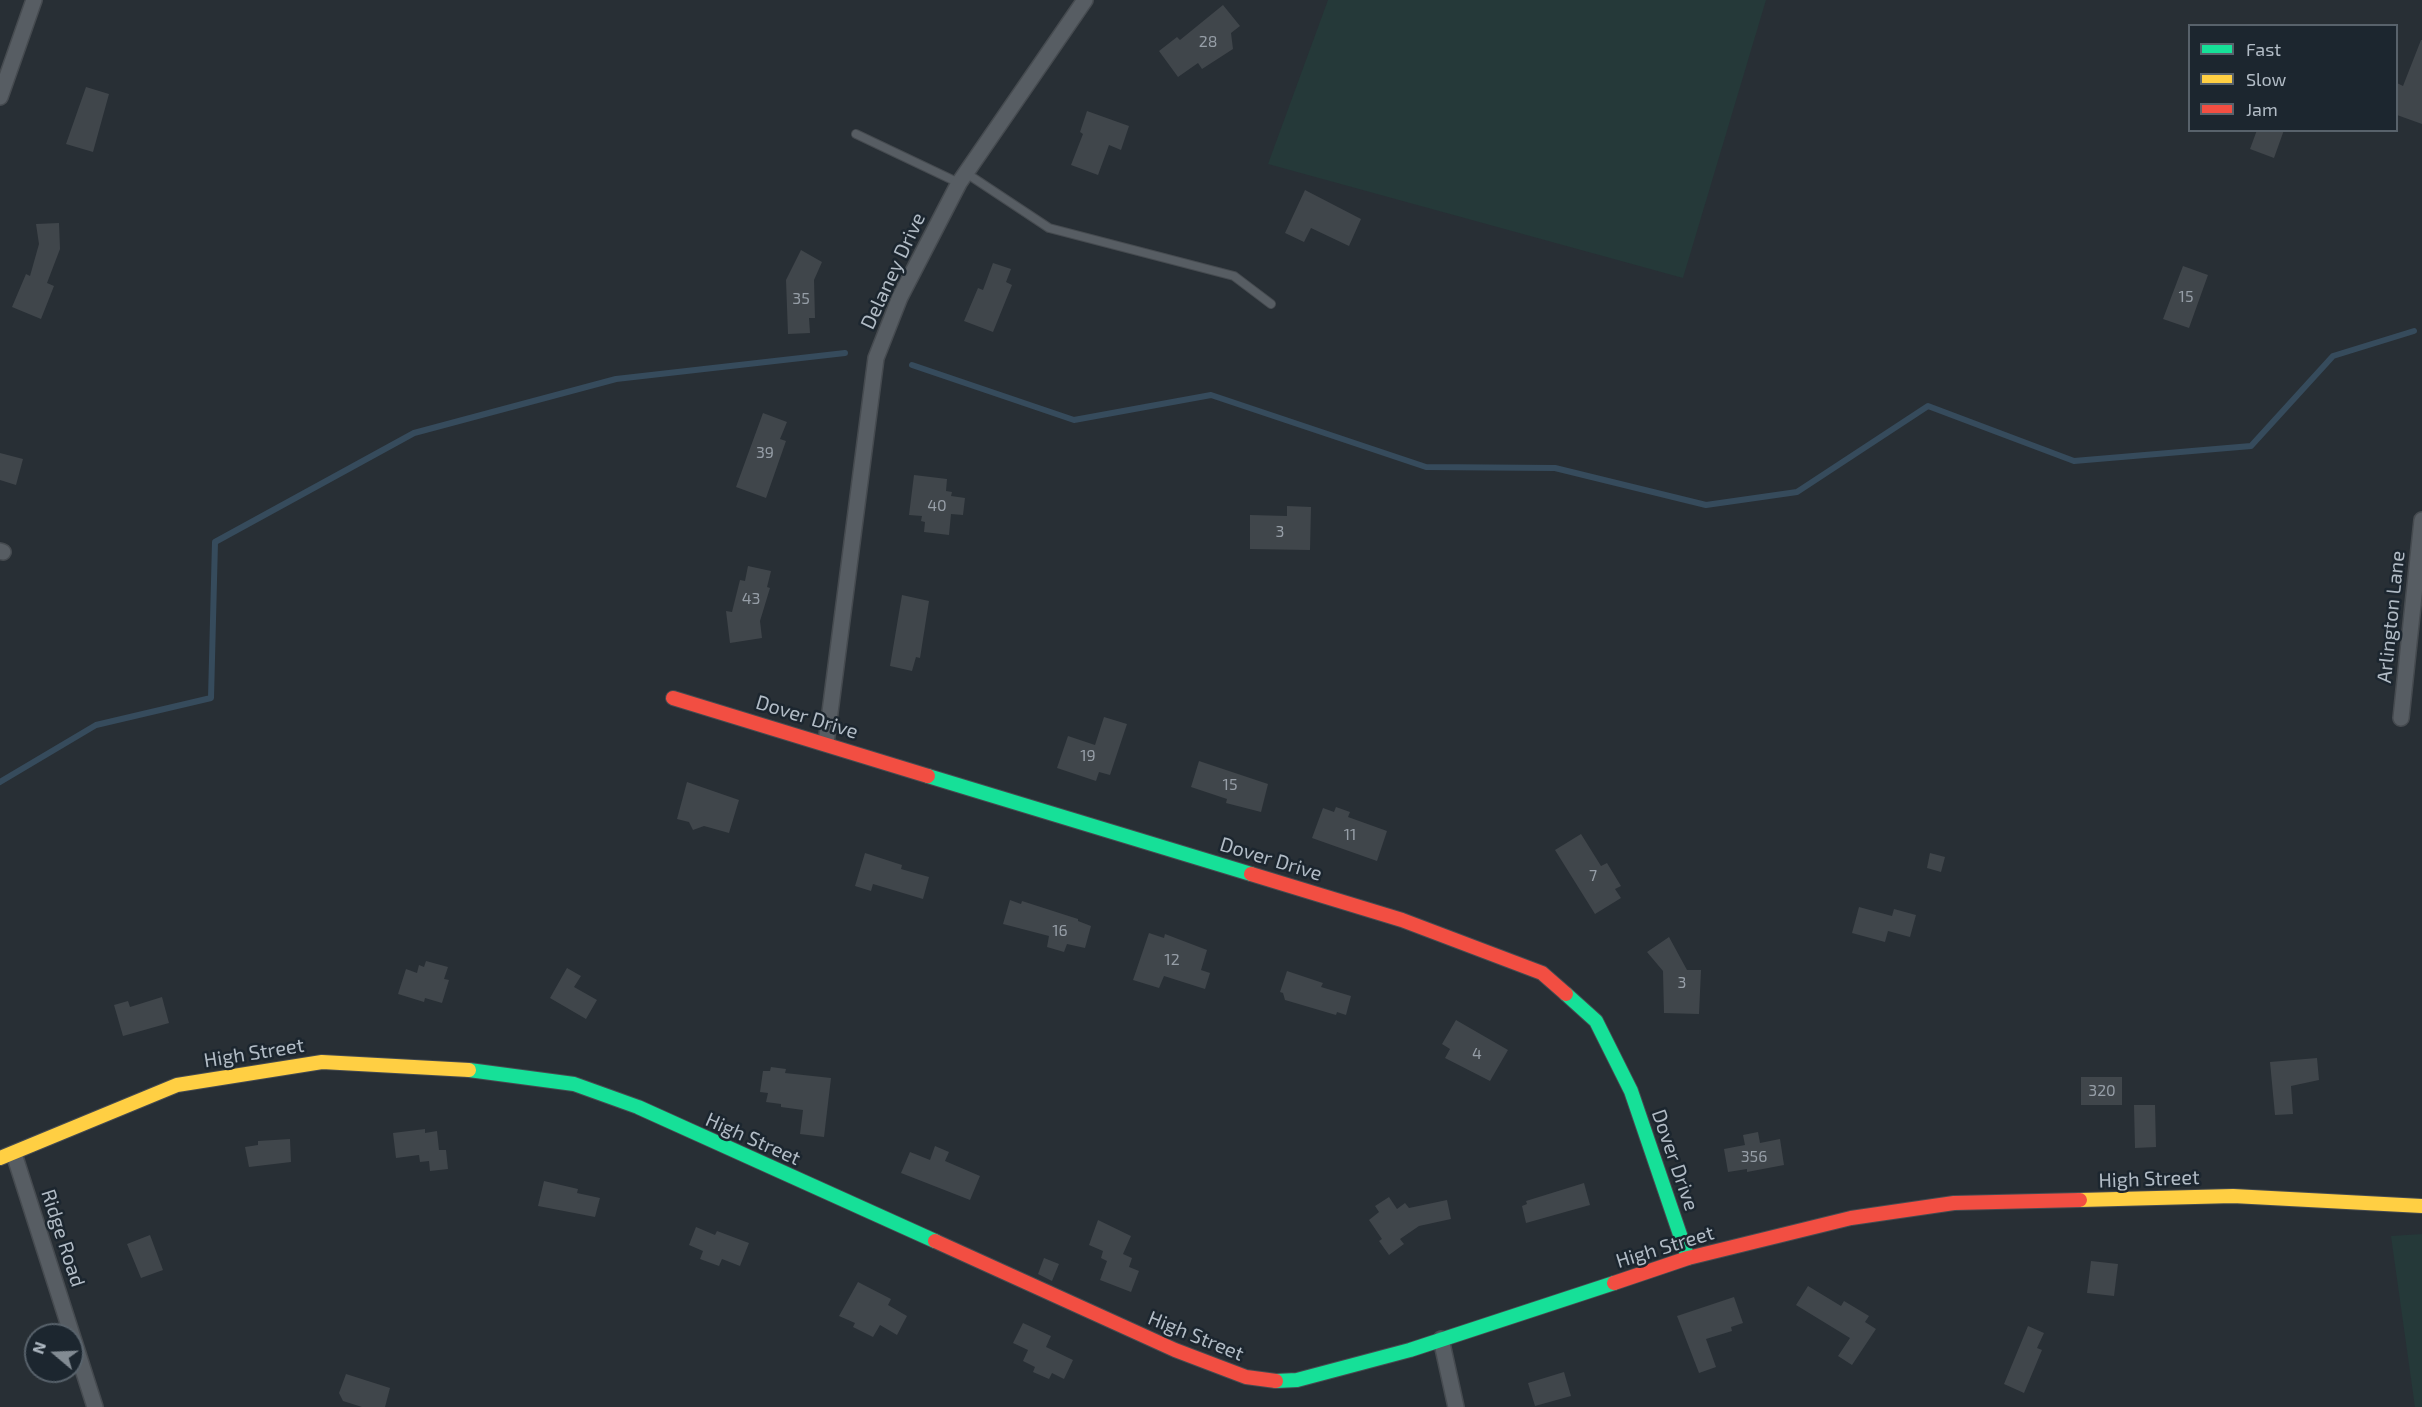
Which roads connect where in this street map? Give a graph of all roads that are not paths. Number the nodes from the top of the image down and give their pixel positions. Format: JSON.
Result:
{"nodes":[{"id":1,"x":34,"y":0,"type":"edge"},
{"id":2,"x":1085,"y":0,"type":"edge"},
{"id":3,"x":0,"y":97,"type":"edge"},
{"id":4,"x":856,"y":134,"type":"dead end"},
{"id":5,"x":962,"y":178,"type":"junction"},
{"id":6,"x":1271,"y":304,"type":"dead end"},
{"id":7,"x":2422,"y":520,"type":"edge"},
{"id":8,"x":673,"y":698,"type":"dead end"},
{"id":9,"x":2401,"y":718,"type":"dead end"},
{"id":10,"x":826,"y":743,"type":"junction"},
{"id":11,"x":7,"y":1156,"type":"edge"},
{"id":12,"x":2422,"y":1206,"type":"edge"},
{"id":13,"x":1688,"y":1258,"type":"junction"},
{"id":14,"x":68,"y":1323,"type":"edge"},
{"id":15,"x":1441,"y":1339,"type":"junction"},
{"id":16,"x":84,"y":1373,"type":"edge"},
{"id":17,"x":95,"y":1407,"type":"edge"},
{"id":18,"x":1456,"y":1407,"type":"edge"}],
"edges":[{"from":1,"to":3,"type":"street"},
{"from":2,"to":5,"type":"street","name":"Delaney Drive"},
{"from":4,"to":5,"type":"lane"},
{"from":5,"to":6,"type":"lane"},
{"from":5,"to":10,"type":"street","name":"Delaney Drive"},
{"from":7,"to":9,"type":"street","name":"Arlington Lane"},
{"from":8,"to":10,"type":"street","name":"Dover Drive"},
{"from":10,"to":13,"type":"street","name":"Dover Drive"},
{"from":11,"to":14,"type":"street","name":"Ridge Road"},
{"from":11,"to":15,"type":"street","name":"High Street"},
{"from":12,"to":13,"type":"street","name":"High Street"},
{"from":13,"to":15,"type":"street","name":"High Street"},
{"from":15,"to":18,"type":"street"},
{"from":16,"to":17,"type":"street","name":"Ridge Road"}]}
